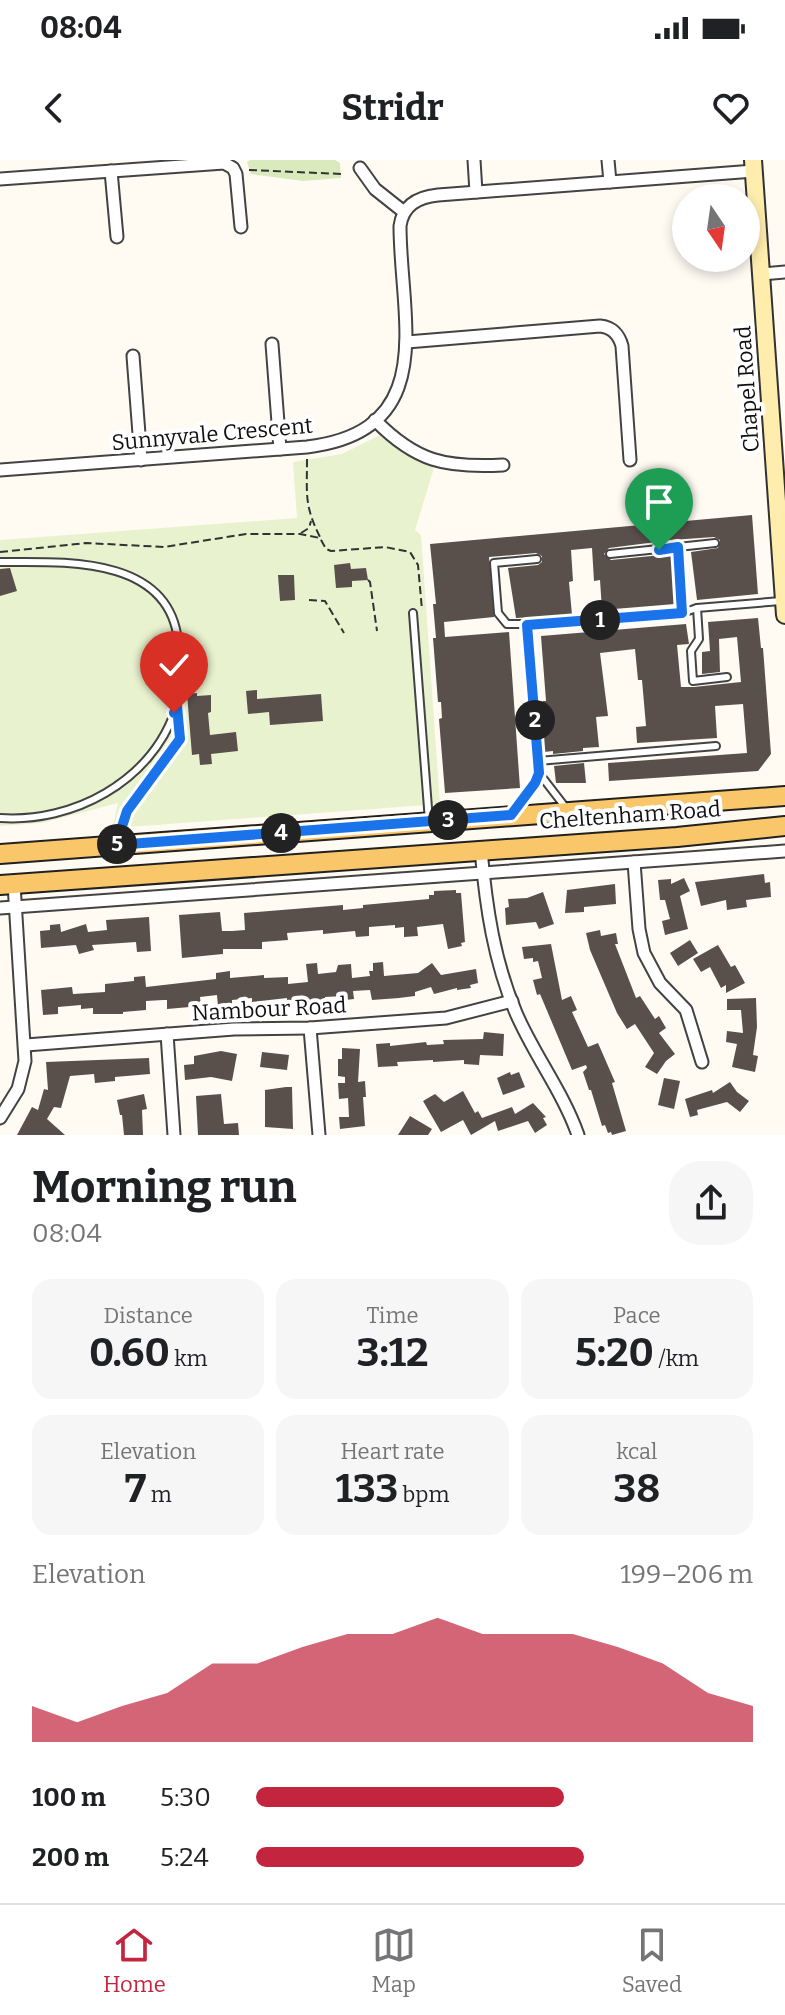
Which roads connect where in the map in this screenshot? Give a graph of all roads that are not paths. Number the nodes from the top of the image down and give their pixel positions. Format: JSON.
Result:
{"nodes":[{"id":1,"x":474,"y":160,"type":"edge"},
{"id":2,"x":608,"y":160,"type":"edge"},
{"id":3,"x":754,"y":165,"type":"edge"},
{"id":4,"x":360,"y":168,"type":"dead end"},
{"id":5,"x":111,"y":171,"type":"junction"},
{"id":6,"x":0,"y":179,"type":"edge"},
{"id":7,"x":610,"y":182,"type":"junction"},
{"id":8,"x":476,"y":192,"type":"junction"},
{"id":9,"x":404,"y":212,"type":"junction"},
{"id":10,"x":241,"y":227,"type":"dead end"},
{"id":11,"x":117,"y":237,"type":"dead end"},
{"id":12,"x":785,"y":272,"type":"edge"},
{"id":13,"x":761,"y":274,"type":"junction"},
{"id":14,"x":407,"y":342,"type":"junction"},
{"id":15,"x":272,"y":344,"type":"dead end"},
{"id":16,"x":133,"y":356,"type":"dead end"},
{"id":17,"x":375,"y":420,"type":"junction"},
{"id":18,"x":280,"y":449,"type":"junction"},
{"id":19,"x":141,"y":460,"type":"junction"},
{"id":20,"x":630,"y":460,"type":"dead end"},
{"id":21,"x":503,"y":465,"type":"dead end"},
{"id":22,"x":0,"y":466,"type":"edge"},
{"id":23,"x":781,"y":494,"type":"edge"},
{"id":24,"x":715,"y":543,"type":"dead end"},
{"id":25,"x":678,"y":547,"type":"junction"},
{"id":26,"x":610,"y":554,"type":"dead end"},
{"id":27,"x":537,"y":559,"type":"dead end"},
{"id":28,"x":0,"y":562,"type":"edge"},
{"id":29,"x":784,"y":601,"type":"edge"},
{"id":30,"x":697,"y":608,"type":"junction"},
{"id":31,"x":413,"y":613,"type":"dead end"},
{"id":32,"x":682,"y":613,"type":"junction"},
{"id":33,"x":785,"y":613,"type":"edge"},
{"id":34,"x":527,"y":625,"type":"junction"},
{"id":35,"x":727,"y":677,"type":"dead end"},
{"id":36,"x":177,"y":706,"type":"junction"},
{"id":37,"x":716,"y":746,"type":"dead end"},
{"id":38,"x":538,"y":761,"type":"junction"},
{"id":39,"x":539,"y":773,"type":"junction"},
{"id":40,"x":785,"y":780,"type":"edge"},
{"id":41,"x":785,"y":796,"type":"edge"},
{"id":42,"x":761,"y":798,"type":"junction"},
{"id":43,"x":569,"y":811,"type":"junction"},
{"id":44,"x":511,"y":815,"type":"junction"},
{"id":45,"x":0,"y":818,"type":"edge"},
{"id":46,"x":429,"y":822,"type":"junction"},
{"id":47,"x":781,"y":829,"type":"edge"},
{"id":48,"x":116,"y":845,"type":"junction"},
{"id":49,"x":481,"y":850,"type":"junction"},
{"id":50,"x":785,"y":851,"type":"edge"},
{"id":51,"x":6,"y":854,"type":"edge"},
{"id":52,"x":634,"y":862,"type":"junction"},
{"id":53,"x":483,"y":873,"type":"junction"},
{"id":54,"x":7,"y":885,"type":"edge"},
{"id":55,"x":16,"y":907,"type":"junction"},
{"id":56,"x":0,"y":908,"type":"edge"},
{"id":57,"x":512,"y":1001,"type":"junction"},
{"id":58,"x":310,"y":1028,"type":"junction"},
{"id":59,"x":167,"y":1034,"type":"junction"},
{"id":60,"x":26,"y":1045,"type":"junction"},
{"id":61,"x":702,"y":1062,"type":"dead end"},
{"id":62,"x":0,"y":1118,"type":"edge"},
{"id":63,"x":174,"y":1135,"type":"edge"},
{"id":64,"x":319,"y":1135,"type":"edge"},
{"id":65,"x":578,"y":1135,"type":"edge"}],
"edges":[{"from":1,"to":8,"type":"street"},
{"from":2,"to":7,"type":"street"},
{"from":3,"to":7,"type":"street"},
{"from":3,"to":13,"type":"main road","name":"Chapel Road"},
{"from":4,"to":9,"type":"street"},
{"from":5,"to":6,"type":"street"},
{"from":5,"to":10,"type":"street"},
{"from":5,"to":11,"type":"street"},
{"from":7,"to":8,"type":"street"},
{"from":8,"to":9,"type":"street"},
{"from":9,"to":14,"type":"street","name":"Sunnyvale Crescent"},
{"from":12,"to":13,"type":"street"},
{"from":13,"to":23,"type":"main road","name":"Chapel Road"},
{"from":14,"to":17,"type":"street","name":"Sunnyvale Crescent"},
{"from":14,"to":20,"type":"street"},
{"from":15,"to":18,"type":"street"},
{"from":16,"to":19,"type":"street"},
{"from":17,"to":18,"type":"street","name":"Sunnyvale Crescent"},
{"from":17,"to":21,"type":"street"},
{"from":18,"to":19,"type":"street","name":"Sunnyvale Crescent"},
{"from":19,"to":22,"type":"street","name":"Sunnyvale Crescent"},
{"from":23,"to":29,"type":"main road","name":"Chapel Road"},
{"from":24,"to":25,"type":"lane"},
{"from":25,"to":26,"type":"lane"},
{"from":25,"to":32,"type":"lane"},
{"from":27,"to":34,"type":"lane"},
{"from":28,"to":36,"type":"lane"},
{"from":29,"to":30,"type":"lane"},
{"from":29,"to":33,"type":"main road","name":"Chapel Road"},
{"from":30,"to":32,"type":"lane"},
{"from":30,"to":35,"type":"lane"},
{"from":31,"to":46,"type":"lane"},
{"from":32,"to":34,"type":"lane"},
{"from":34,"to":38,"type":"lane"},
{"from":36,"to":45,"type":"lane"},
{"from":36,"to":48,"type":"lane"},
{"from":37,"to":38,"type":"lane"},
{"from":38,"to":39,"type":"lane"},
{"from":39,"to":43,"type":"lane"},
{"from":39,"to":44,"type":"lane"},
{"from":40,"to":42,"type":"main road"},
{"from":41,"to":42,"type":"main road","name":"Cheltenham Road"},
{"from":42,"to":43,"type":"main road","name":"Cheltenham Road"},
{"from":43,"to":44,"type":"main road","name":"Cheltenham Road"},
{"from":44,"to":46,"type":"main road","name":"Cheltenham Road"},
{"from":46,"to":48,"type":"main road","name":"Cheltenham Road"},
{"from":47,"to":49,"type":"main road","name":"Cheltenham Road"},
{"from":48,"to":51,"type":"main road","name":"Cheltenham Road"},
{"from":49,"to":53,"type":"street"},
{"from":49,"to":54,"type":"main road","name":"Cheltenham Road"},
{"from":50,"to":52,"type":"street"},
{"from":51,"to":54,"type":"main road"},
{"from":52,"to":53,"type":"street"},
{"from":52,"to":61,"type":"street"},
{"from":53,"to":55,"type":"street"},
{"from":53,"to":57,"type":"street"},
{"from":54,"to":55,"type":"street"},
{"from":55,"to":56,"type":"street"},
{"from":55,"to":60,"type":"street"},
{"from":57,"to":58,"type":"street","name":"Nambour Road"},
{"from":57,"to":65,"type":"street"},
{"from":58,"to":59,"type":"street","name":"Nambour Road"},
{"from":58,"to":64,"type":"street"},
{"from":59,"to":60,"type":"street","name":"Nambour Road"},
{"from":59,"to":63,"type":"street"},
{"from":60,"to":62,"type":"street"}]}
